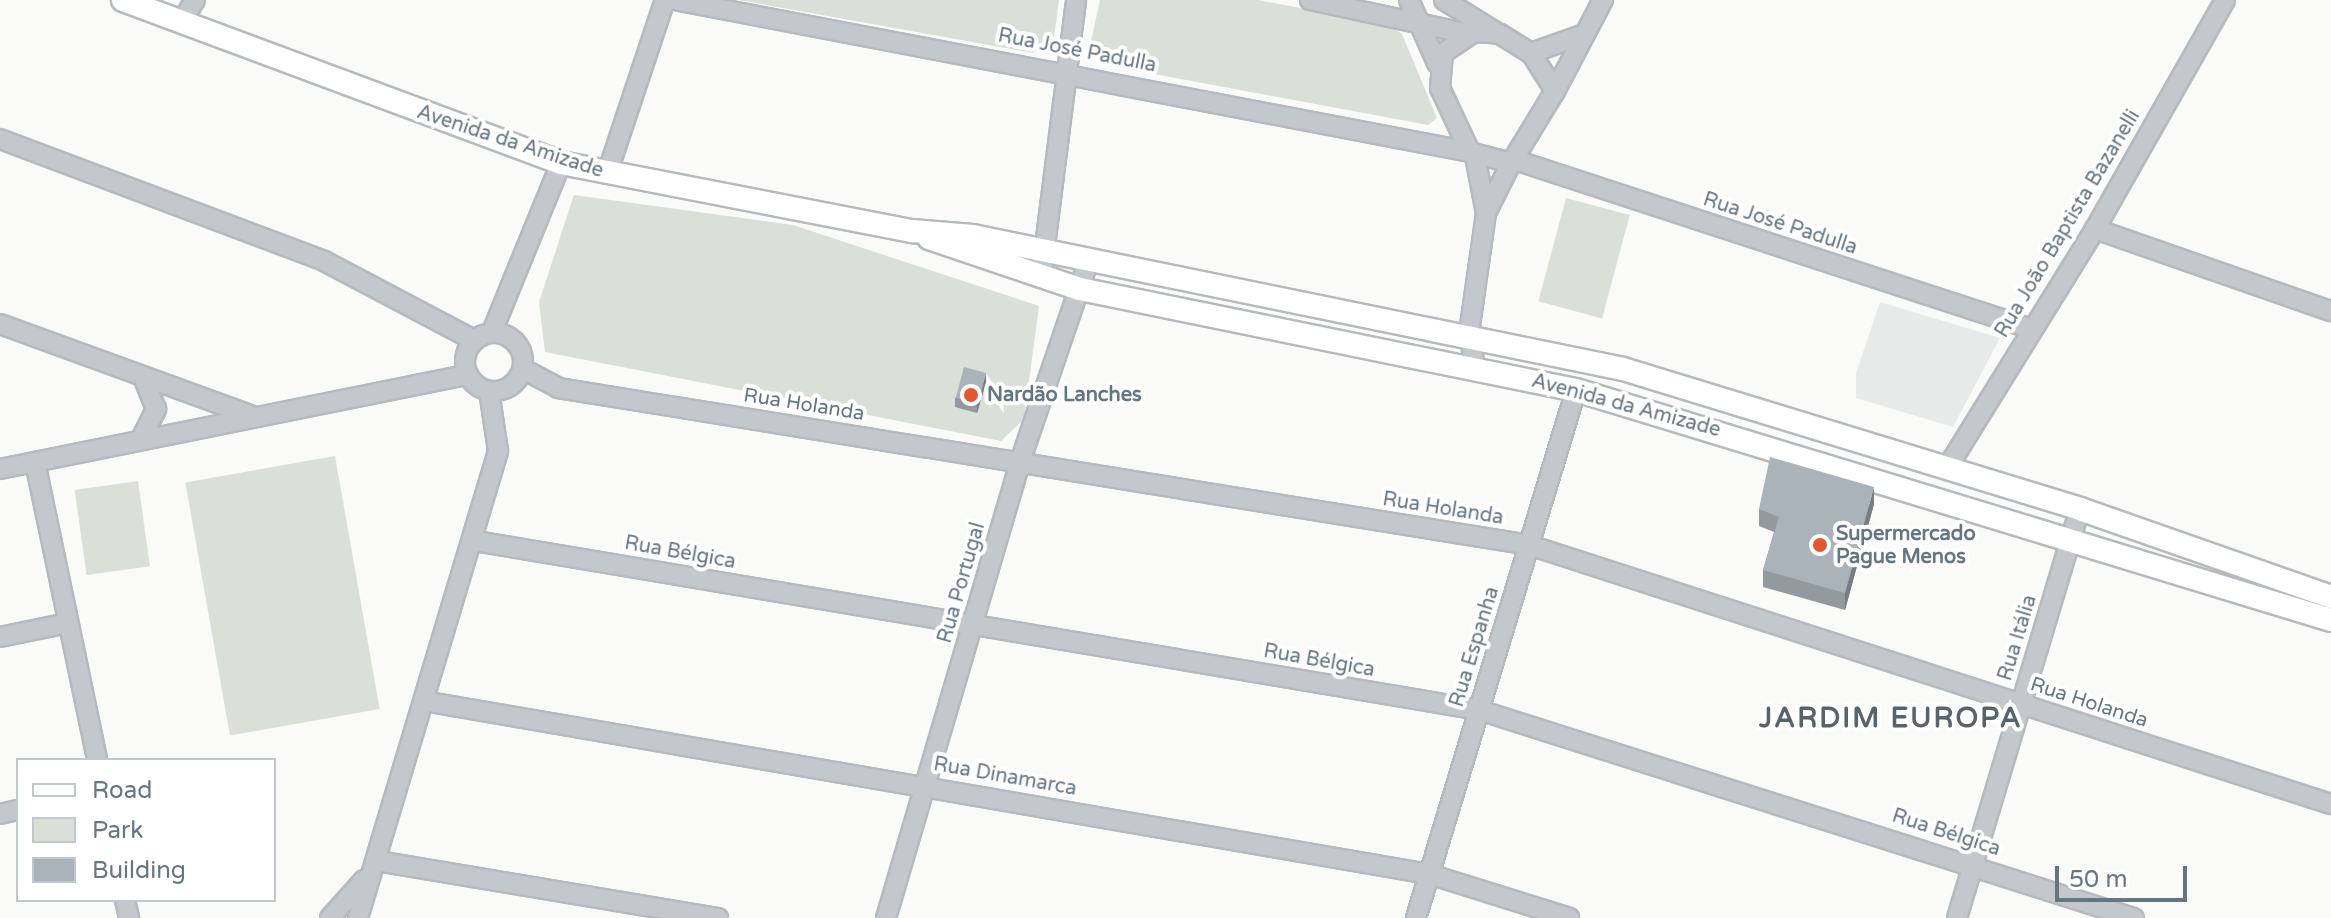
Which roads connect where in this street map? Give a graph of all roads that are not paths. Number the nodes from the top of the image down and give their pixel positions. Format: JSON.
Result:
{"nodes":[{"id":1,"x":123,"y":0,"type":"edge"},
{"id":2,"x":195,"y":0,"type":"edge"},
{"id":3,"x":665,"y":0,"type":"edge"},
{"id":4,"x":674,"y":0,"type":"edge"},
{"id":5,"x":1076,"y":0,"type":"edge"},
{"id":6,"x":1310,"y":0,"type":"edge"},
{"id":7,"x":1409,"y":0,"type":"edge"},
{"id":8,"x":1444,"y":0,"type":"edge"},
{"id":9,"x":1603,"y":0,"type":"edge"},
{"id":10,"x":2225,"y":0,"type":"edge"},
{"id":11,"x":1418,"y":21,"type":"junction"},
{"id":12,"x":181,"y":23,"type":"junction"},
{"id":13,"x":1464,"y":33,"type":"junction"},
{"id":14,"x":1585,"y":33,"type":"junction"},
{"id":15,"x":1500,"y":34,"type":"junction"},
{"id":16,"x":1531,"y":53,"type":"junction"},
{"id":17,"x":1437,"y":63,"type":"junction"},
{"id":18,"x":1067,"y":71,"type":"junction"},
{"id":19,"x":1555,"y":91,"type":"junction"},
{"id":20,"x":0,"y":139,"type":"edge"},
{"id":21,"x":1472,"y":154,"type":"junction"},
{"id":22,"x":1513,"y":162,"type":"junction"},
{"id":23,"x":561,"y":163,"type":"junction"},
{"id":24,"x":607,"y":174,"type":"junction"},
{"id":25,"x":1486,"y":213,"type":"junction"},
{"id":26,"x":2095,"y":229,"type":"junction"},
{"id":27,"x":912,"y":231,"type":"junction"},
{"id":28,"x":1046,"y":252,"type":"junction"},
{"id":29,"x":1088,"y":262,"type":"junction"},
{"id":30,"x":1041,"y":278,"type":"junction"},
{"id":31,"x":1080,"y":289,"type":"junction"},
{"id":32,"x":2331,"y":311,"type":"edge"},
{"id":33,"x":0,"y":324,"type":"edge"},
{"id":34,"x":2032,"y":329,"type":"junction"},
{"id":35,"x":1469,"y":333,"type":"junction"},
{"id":36,"x":483,"y":336,"type":"junction"},
{"id":37,"x":1475,"y":367,"type":"junction"},
{"id":38,"x":523,"y":369,"type":"junction"},
{"id":39,"x":1623,"y":369,"type":"junction"},
{"id":40,"x":468,"y":375,"type":"junction"},
{"id":41,"x":143,"y":377,"type":"junction"},
{"id":42,"x":1576,"y":390,"type":"junction"},
{"id":43,"x":489,"y":391,"type":"junction"},
{"id":44,"x":250,"y":415,"type":"junction"},
{"id":45,"x":141,"y":439,"type":"junction"},
{"id":46,"x":35,"y":462,"type":"junction"},
{"id":47,"x":1020,"y":462,"type":"junction"},
{"id":48,"x":1947,"y":468,"type":"junction"},
{"id":49,"x":0,"y":469,"type":"edge"},
{"id":50,"x":2080,"y":509,"type":"junction"},
{"id":51,"x":2072,"y":537,"type":"junction"},
{"id":52,"x":475,"y":541,"type":"junction"},
{"id":53,"x":1529,"y":545,"type":"junction"},
{"id":54,"x":2328,"y":603,"type":"edge"},
{"id":55,"x":68,"y":623,"type":"junction"},
{"id":56,"x":972,"y":625,"type":"junction"},
{"id":57,"x":0,"y":637,"type":"edge"},
{"id":58,"x":429,"y":702,"type":"junction"},
{"id":59,"x":2021,"y":705,"type":"junction"},
{"id":60,"x":1479,"y":710,"type":"junction"},
{"id":61,"x":97,"y":758,"type":"edge"},
{"id":62,"x":926,"y":786,"type":"junction"},
{"id":63,"x":2331,"y":804,"type":"edge"},
{"id":64,"x":377,"y":861,"type":"junction"},
{"id":65,"x":1973,"y":864,"type":"junction"},
{"id":66,"x":1429,"y":874,"type":"junction"},
{"id":67,"x":330,"y":918,"type":"edge"},
{"id":68,"x":358,"y":918,"type":"edge"},
{"id":69,"x":718,"y":918,"type":"edge"},
{"id":70,"x":886,"y":918,"type":"edge"},
{"id":71,"x":1416,"y":918,"type":"edge"},
{"id":72,"x":1569,"y":918,"type":"edge"},
{"id":73,"x":1957,"y":918,"type":"edge"},
{"id":74,"x":2134,"y":918,"type":"edge"}],
"edges":[{"from":1,"to":12,"type":"main road","name":"Avenida da Amizade"},
{"from":2,"to":12,"type":"street"},
{"from":3,"to":24,"type":"street"},
{"from":4,"to":18,"type":"street","name":"Rua José Padulla"},
{"from":5,"to":18,"type":"street"},
{"from":6,"to":11,"type":"street"},
{"from":7,"to":11,"type":"street"},
{"from":8,"to":15,"type":"street"},
{"from":9,"to":14,"type":"street"},
{"from":10,"to":26,"type":"street","name":"Rua João Baptista Bazanelli"},
{"from":11,"to":13,"type":"street"},
{"from":11,"to":17,"type":"street"},
{"from":12,"to":23,"type":"main road","name":"Avenida da Amizade"},
{"from":13,"to":15,"type":"street"},
{"from":13,"to":17,"type":"street"},
{"from":14,"to":16,"type":"street"},
{"from":14,"to":19,"type":"street"},
{"from":15,"to":16,"type":"street"},
{"from":16,"to":19,"type":"street"},
{"from":17,"to":21,"type":"street"},
{"from":18,"to":21,"type":"street","name":"Rua José Padulla"},
{"from":18,"to":28,"type":"street"},
{"from":19,"to":22,"type":"street"},
{"from":20,"to":36,"type":"street"},
{"from":21,"to":22,"type":"street"},
{"from":21,"to":25,"type":"street"},
{"from":22,"to":25,"type":"street"},
{"from":22,"to":34,"type":"street","name":"Rua José Padulla"},
{"from":23,"to":24,"type":"main road","name":"Avenida da Amizade"},
{"from":23,"to":36,"type":"street"},
{"from":24,"to":27,"type":"main road","name":"Avenida da Amizade"},
{"from":25,"to":35,"type":"street"},
{"from":26,"to":32,"type":"street"},
{"from":26,"to":34,"type":"street","name":"Rua João Baptista Bazanelli"},
{"from":27,"to":28,"type":"main road","name":"Avenida da Amizade"},
{"from":27,"to":30,"type":"main road","name":"Avenida da Amizade"},
{"from":28,"to":29,"type":"main road","name":"Avenida da Amizade"},
{"from":28,"to":30,"type":"street"},
{"from":29,"to":31,"type":"street","name":"Rua Portugal"},
{"from":29,"to":35,"type":"main road","name":"Avenida da Amizade"},
{"from":30,"to":31,"type":"main road","name":"Avenida da Amizade"},
{"from":31,"to":37,"type":"main road","name":"Avenida da Amizade"},
{"from":31,"to":47,"type":"street","name":"Rua Portugal"},
{"from":33,"to":41,"type":"street"},
{"from":34,"to":48,"type":"street","name":"Rua João Baptista Bazanelli"},
{"from":35,"to":37,"type":"street"},
{"from":35,"to":39,"type":"main road","name":"Avenida da Amizade"},
{"from":36,"to":38,"type":"street"},
{"from":36,"to":40,"type":"street"},
{"from":37,"to":42,"type":"main road","name":"Avenida da Amizade"},
{"from":38,"to":43,"type":"street"},
{"from":38,"to":47,"type":"street","name":"Rua Holanda"},
{"from":39,"to":42,"type":"main road"},
{"from":39,"to":48,"type":"main road","name":"Avenida da Amizade"},
{"from":40,"to":43,"type":"street"},
{"from":40,"to":44,"type":"street"},
{"from":41,"to":44,"type":"street"},
{"from":41,"to":45,"type":"street"},
{"from":42,"to":51,"type":"main road","name":"Avenida da Amizade"},
{"from":42,"to":53,"type":"street","name":"Rua Espanha"},
{"from":43,"to":52,"type":"street"},
{"from":44,"to":45,"type":"street"},
{"from":45,"to":46,"type":"street"},
{"from":46,"to":49,"type":"street"},
{"from":46,"to":55,"type":"street"},
{"from":47,"to":53,"type":"street","name":"Rua Holanda"},
{"from":47,"to":56,"type":"street","name":"Rua Portugal"},
{"from":48,"to":50,"type":"main road","name":"Avenida da Amizade"},
{"from":50,"to":51,"type":"street","name":"Rua Itália"},
{"from":50,"to":54,"type":"main road","name":"Avenida da Amizade"},
{"from":51,"to":54,"type":"main road","name":"Avenida da Amizade"},
{"from":51,"to":59,"type":"street","name":"Rua Itália"},
{"from":52,"to":56,"type":"street","name":"Rua Bélgica"},
{"from":52,"to":58,"type":"street"},
{"from":53,"to":59,"type":"street","name":"Rua Holanda"},
{"from":53,"to":60,"type":"street","name":"Rua Espanha"},
{"from":55,"to":57,"type":"street"},
{"from":55,"to":61,"type":"street"},
{"from":56,"to":60,"type":"street","name":"Rua Bélgica"},
{"from":56,"to":62,"type":"street","name":"Rua Portugal"},
{"from":58,"to":62,"type":"street","name":"Rua Dinamarca"},
{"from":58,"to":64,"type":"street"},
{"from":59,"to":63,"type":"street","name":"Rua Holanda"},
{"from":59,"to":65,"type":"street","name":"Rua Itália"},
{"from":60,"to":65,"type":"street","name":"Rua Bélgica"},
{"from":60,"to":66,"type":"street","name":"Rua Espanha"},
{"from":62,"to":66,"type":"street","name":"Rua Dinamarca"},
{"from":62,"to":70,"type":"street","name":"Rua Portugal"},
{"from":64,"to":67,"type":"street"},
{"from":64,"to":68,"type":"street"},
{"from":64,"to":69,"type":"street"},
{"from":65,"to":73,"type":"street","name":"Rua Itália"},
{"from":65,"to":74,"type":"street","name":"Rua Bélgica"},
{"from":66,"to":71,"type":"street","name":"Rua Espanha"},
{"from":66,"to":72,"type":"street","name":"Rua Dinamarca"}]}
